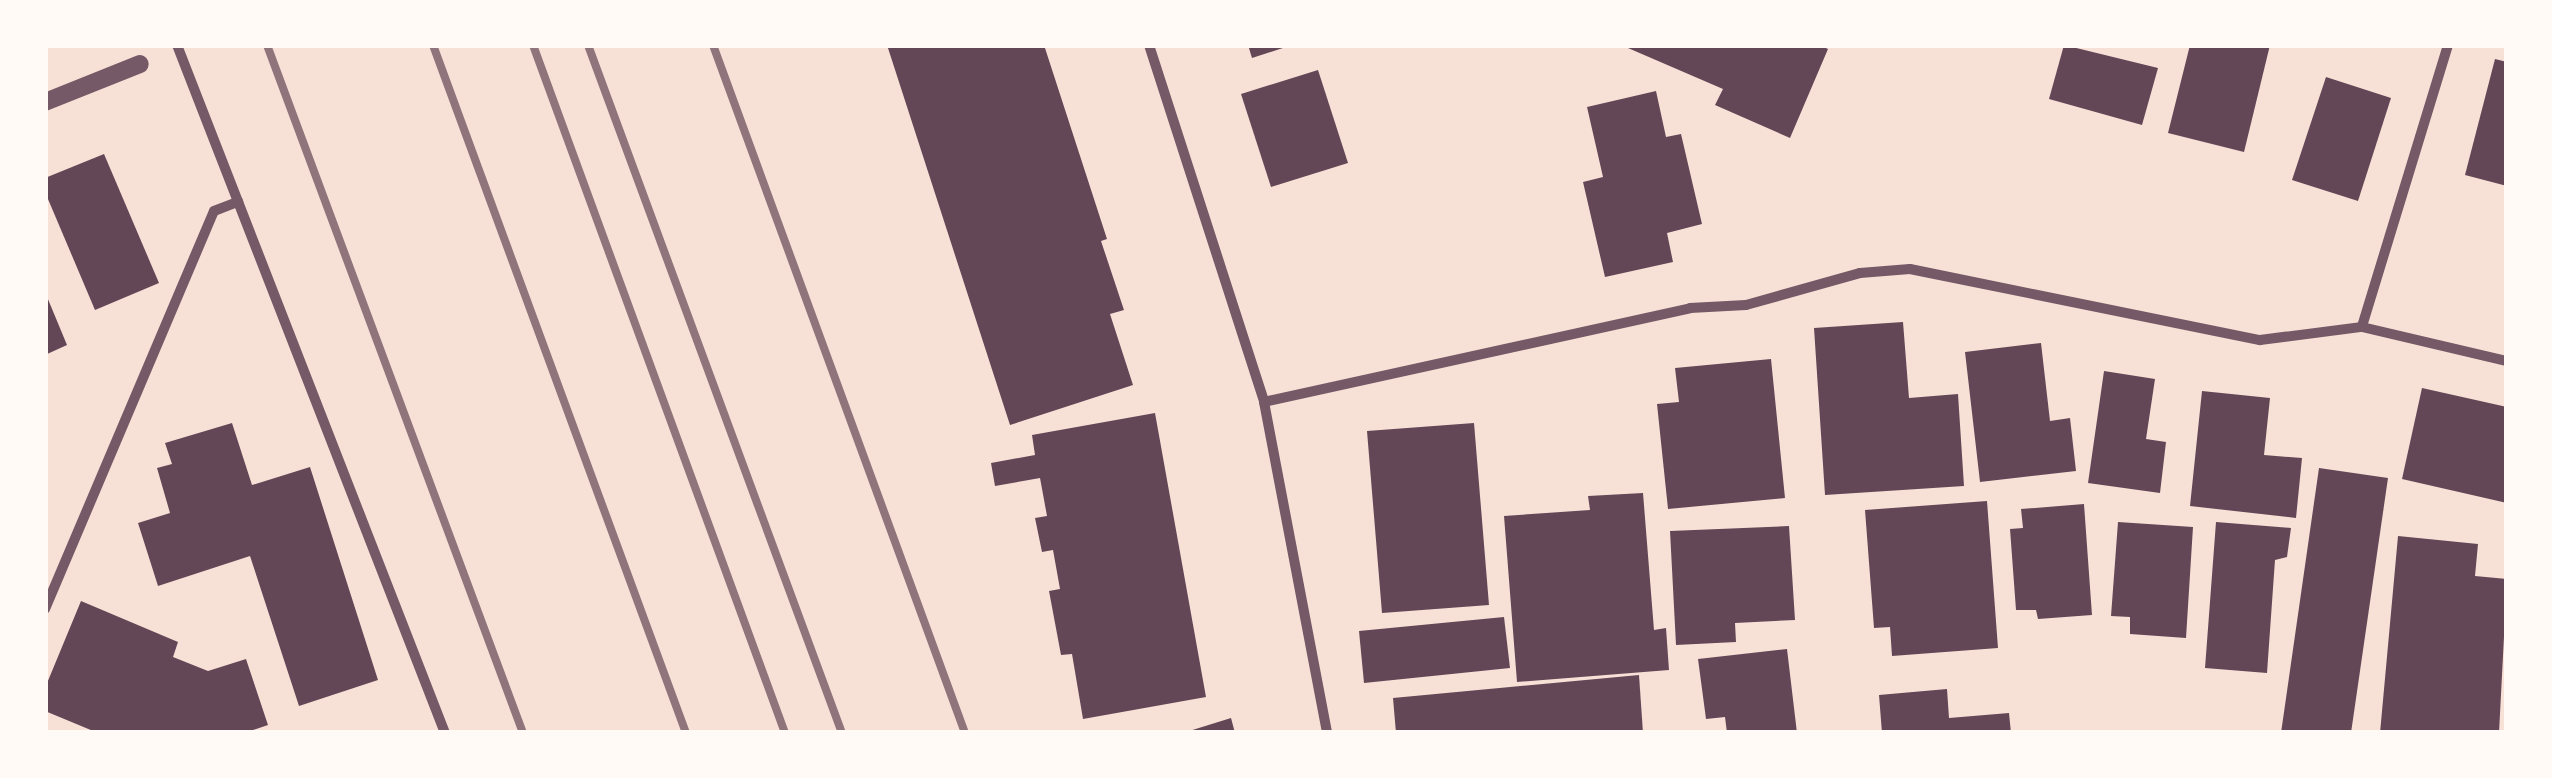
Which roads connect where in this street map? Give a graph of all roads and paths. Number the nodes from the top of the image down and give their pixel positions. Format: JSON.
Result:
{"nodes":[{"id":1,"x":177,"y":45,"type":"edge"},
{"id":2,"x":1149,"y":45,"type":"edge"},
{"id":3,"x":2448,"y":45,"type":"edge"},
{"id":4,"x":140,"y":64,"type":"dead end"},
{"id":5,"x":45,"y":102,"type":"edge"},
{"id":6,"x":238,"y":202,"type":"junction"},
{"id":7,"x":2362,"y":326,"type":"junction"},
{"id":8,"x":2507,"y":361,"type":"edge"},
{"id":9,"x":1264,"y":402,"type":"junction"},
{"id":10,"x":45,"y":610,"type":"edge"},
{"id":11,"x":445,"y":733,"type":"edge"},
{"id":12,"x":1326,"y":733,"type":"edge"}],
"edges":[{"from":1,"to":6,"type":"street"},
{"from":2,"to":9,"type":"street"},
{"from":3,"to":7,"type":"street"},
{"from":4,"to":5,"type":"street"},
{"from":6,"to":10,"type":"street"},
{"from":6,"to":11,"type":"street"},
{"from":7,"to":8,"type":"street"},
{"from":7,"to":9,"type":"street"},
{"from":9,"to":12,"type":"street"}]}
